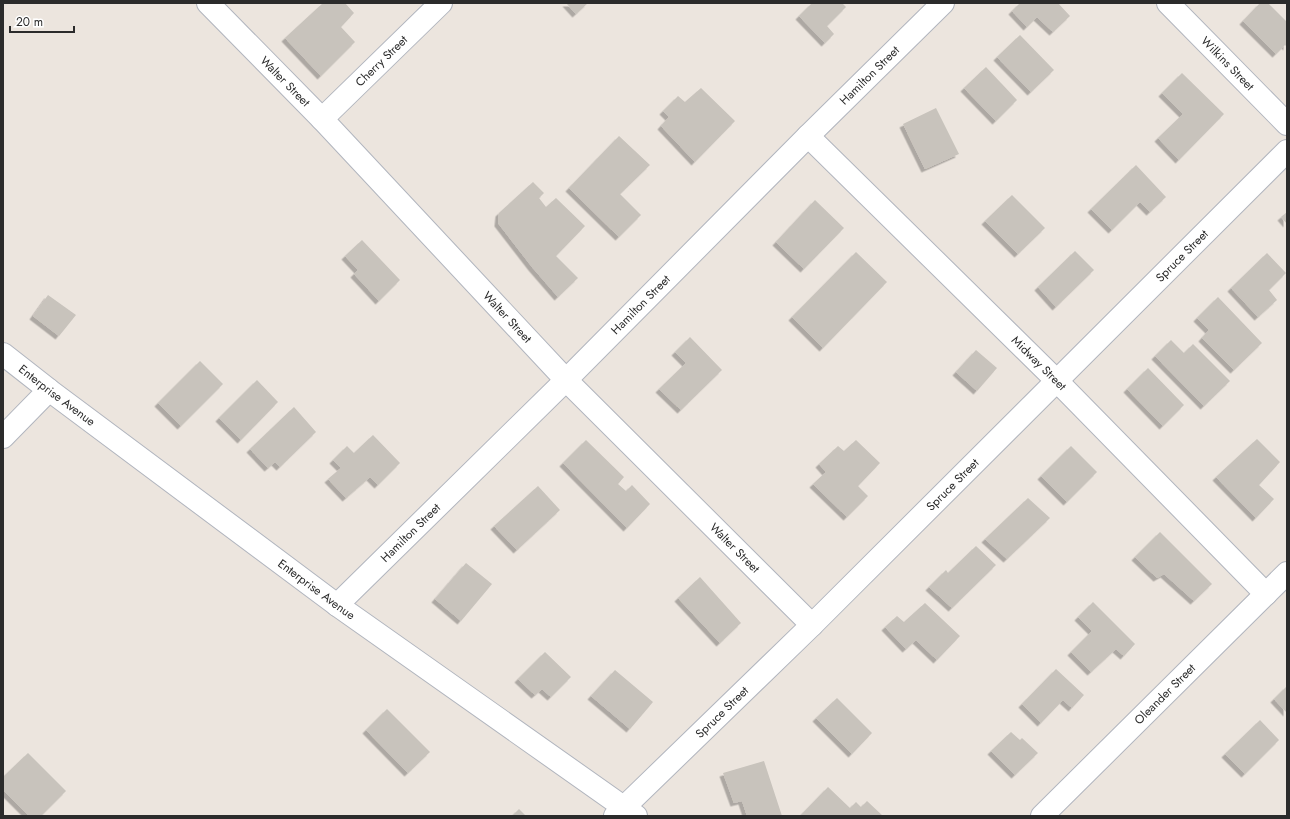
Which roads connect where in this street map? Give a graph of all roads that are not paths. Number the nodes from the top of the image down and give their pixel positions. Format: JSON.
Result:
{"nodes":[{"id":1,"x":208,"y":3,"type":"edge"},
{"id":2,"x":441,"y":3,"type":"edge"},
{"id":3,"x":943,"y":3,"type":"edge"},
{"id":4,"x":1168,"y":3,"type":"edge"},
{"id":5,"x":322,"y":120,"type":"junction"},
{"id":6,"x":1287,"y":124,"type":"edge"},
{"id":7,"x":808,"y":136,"type":"junction"},
{"id":8,"x":1287,"y":151,"type":"edge"},
{"id":9,"x":3,"y":354,"type":"edge"},
{"id":10,"x":566,"y":380,"type":"junction"},
{"id":11,"x":1057,"y":381,"type":"junction"},
{"id":12,"x":49,"y":390,"type":"junction"},
{"id":13,"x":3,"y":437,"type":"edge"},
{"id":14,"x":1287,"y":572,"type":"edge"},
{"id":15,"x":1266,"y":594,"type":"junction"},
{"id":16,"x":337,"y":605,"type":"junction"},
{"id":17,"x":812,"y":625,"type":"junction"},
{"id":18,"x":625,"y":813,"type":"edge"},
{"id":19,"x":1042,"y":816,"type":"edge"}],
"edges":[{"from":1,"to":5,"type":"street","name":"Walter Street"},
{"from":2,"to":5,"type":"street","name":"Cherry Street"},
{"from":3,"to":7,"type":"street","name":"Hamilton Street"},
{"from":4,"to":6,"type":"street","name":"Wilkins Street"},
{"from":5,"to":10,"type":"street","name":"Walter Street"},
{"from":7,"to":10,"type":"street","name":"Hamilton Street"},
{"from":7,"to":11,"type":"street","name":"Midway Street"},
{"from":8,"to":11,"type":"street","name":"Spruce Street"},
{"from":9,"to":12,"type":"street","name":"Enterprise Avenue"},
{"from":10,"to":16,"type":"street","name":"Hamilton Street"},
{"from":10,"to":17,"type":"street","name":"Walter Street"},
{"from":11,"to":15,"type":"street","name":"Midway Street"},
{"from":11,"to":17,"type":"street","name":"Spruce Street"},
{"from":12,"to":13,"type":"street"},
{"from":12,"to":16,"type":"street","name":"Enterprise Avenue"},
{"from":14,"to":15,"type":"street","name":"Oleander Street"},
{"from":15,"to":19,"type":"street","name":"Oleander Street"},
{"from":16,"to":18,"type":"street","name":"Enterprise Avenue"},
{"from":17,"to":18,"type":"street","name":"Spruce Street"}]}
